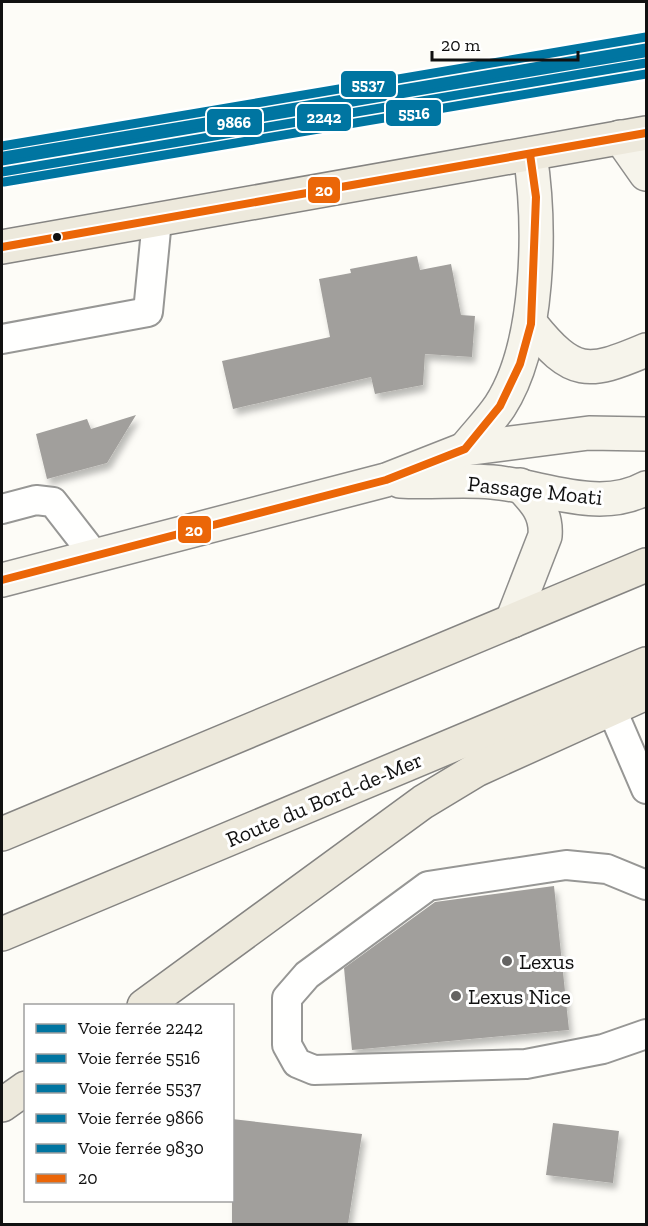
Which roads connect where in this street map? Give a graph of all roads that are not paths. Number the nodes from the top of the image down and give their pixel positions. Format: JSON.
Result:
{"nodes":[{"id":1,"x":633,"y":135,"type":"edge"},
{"id":2,"x":530,"y":154,"type":"junction"},
{"id":3,"x":646,"y":174,"type":"edge"},
{"id":4,"x":157,"y":220,"type":"junction"},
{"id":5,"x":2,"y":247,"type":"edge"},
{"id":6,"x":531,"y":324,"type":"junction"},
{"id":7,"x":2,"y":339,"type":"edge"},
{"id":8,"x":646,"y":350,"type":"edge"},
{"id":9,"x":646,"y":434,"type":"edge"},
{"id":10,"x":465,"y":449,"type":"junction"},
{"id":11,"x":386,"y":480,"type":"junction"},
{"id":12,"x":520,"y":485,"type":"junction"},
{"id":13,"x":646,"y":488,"type":"edge"},
{"id":14,"x":2,"y":509,"type":"edge"},
{"id":15,"x":82,"y":559,"type":"junction"},
{"id":16,"x":2,"y":560,"type":"edge"},
{"id":17,"x":646,"y":565,"type":"edge"},
{"id":18,"x":2,"y":580,"type":"edge"},
{"id":19,"x":512,"y":621,"type":"junction"},
{"id":20,"x":646,"y":664,"type":"edge"},
{"id":21,"x":646,"y":693,"type":"edge"},
{"id":22,"x":612,"y":710,"type":"junction"},
{"id":23,"x":646,"y":789,"type":"edge"},
{"id":24,"x":2,"y":834,"type":"edge"},
{"id":25,"x":646,"y":885,"type":"edge"},
{"id":26,"x":2,"y":934,"type":"edge"},
{"id":27,"x":145,"y":1004,"type":"edge"},
{"id":28,"x":646,"y":1034,"type":"edge"},
{"id":29,"x":24,"y":1089,"type":"edge"},
{"id":30,"x":2,"y":1105,"type":"edge"}],
"edges":[{"from":1,"to":2,"type":"main road"},
{"from":1,"to":3,"type":"main road"},
{"from":2,"to":4,"type":"main road"},
{"from":2,"to":6,"type":"main road","name":"Passage Moati"},
{"from":4,"to":5,"type":"main road"},
{"from":4,"to":7,"type":"lane"},
{"from":6,"to":8,"type":"main road"},
{"from":6,"to":10,"type":"main road","name":"Passage Moati"},
{"from":9,"to":10,"type":"main road","name":"Passage Moati"},
{"from":10,"to":11,"type":"main road","name":"Passage Moati"},
{"from":11,"to":12,"type":"main road","name":"Passage Moati"},
{"from":11,"to":15,"type":"main road","name":"Passage Moati"},
{"from":12,"to":13,"type":"main road","name":"Passage Moati"},
{"from":12,"to":19,"type":"main road"},
{"from":14,"to":15,"type":"lane"},
{"from":15,"to":16,"type":"main road"},
{"from":15,"to":18,"type":"main road","name":"Passage Moati"},
{"from":17,"to":19,"type":"main road"},
{"from":19,"to":24,"type":"main road"},
{"from":20,"to":26,"type":"main road","name":"Route du Bord-de-Mer"},
{"from":21,"to":22,"type":"main road"},
{"from":22,"to":23,"type":"lane"},
{"from":22,"to":27,"type":"main road"},
{"from":25,"to":28,"type":"lane"},
{"from":29,"to":30,"type":"main road"}]}
